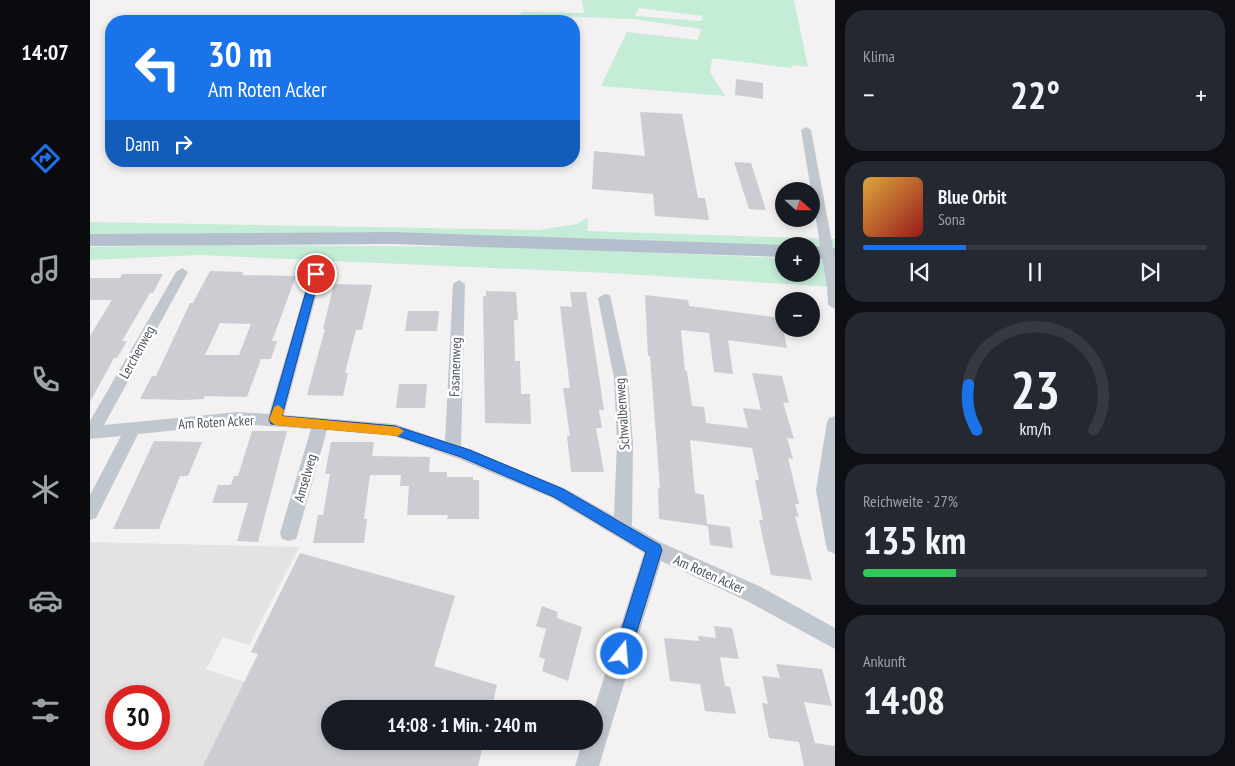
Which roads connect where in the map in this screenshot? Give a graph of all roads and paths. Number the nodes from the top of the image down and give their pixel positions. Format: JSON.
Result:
{"nodes":[{"id":1,"x":806,"y":130,"type":"dead end"},
{"id":2,"x":90,"y":240,"type":"edge"},
{"id":3,"x":775,"y":251,"type":"edge"},
{"id":4,"x":820,"y":253,"type":"edge"},
{"id":5,"x":835,"y":254,"type":"edge"},
{"id":6,"x":182,"y":272,"type":"dead end"},
{"id":7,"x":316,"y":274,"type":"dead end"},
{"id":8,"x":459,"y":284,"type":"dead end"},
{"id":9,"x":604,"y":298,"type":"dead end"},
{"id":10,"x":835,"y":305,"type":"edge"},
{"id":11,"x":275,"y":420,"type":"junction"},
{"id":12,"x":835,"y":422,"type":"edge"},
{"id":13,"x":322,"y":423,"type":"junction"},
{"id":14,"x":134,"y":427,"type":"junction"},
{"id":15,"x":91,"y":432,"type":"edge"},
{"id":16,"x":453,"y":450,"type":"junction"},
{"id":17,"x":90,"y":512,"type":"edge"},
{"id":18,"x":623,"y":531,"type":"junction"},
{"id":19,"x":289,"y":533,"type":"dead end"},
{"id":20,"x":835,"y":544,"type":"edge"},
{"id":21,"x":654,"y":550,"type":"junction"},
{"id":22,"x":835,"y":638,"type":"edge"},
{"id":23,"x":587,"y":766,"type":"edge"}],
"edges":[{"from":1,"to":10,"type":"street","bridge":true},
{"from":2,"to":3,"type":"main road"},
{"from":4,"to":5,"type":"main road"},
{"from":6,"to":15,"type":"street","name":"Lerchenweg"},
{"from":7,"to":11,"type":"street"},
{"from":8,"to":16,"type":"street","name":"Fasanenweg"},
{"from":9,"to":18,"type":"street","name":"Schwalbenweg"},
{"from":11,"to":13,"type":"street","name":"Am Roten Acker"},
{"from":11,"to":14,"type":"street","name":"Am Roten Acker"},
{"from":12,"to":20,"type":"street"},
{"from":13,"to":16,"type":"street","name":"Am Roten Acker"},
{"from":13,"to":19,"type":"street","name":"Amselweg"},
{"from":14,"to":15,"type":"street","name":"Am Roten Acker"},
{"from":14,"to":17,"type":"street"},
{"from":16,"to":18,"type":"street","name":"Am Roten Acker"},
{"from":18,"to":21,"type":"street","name":"Am Roten Acker"},
{"from":21,"to":22,"type":"street","name":"Am Roten Acker"},
{"from":21,"to":23,"type":"street"}]}
